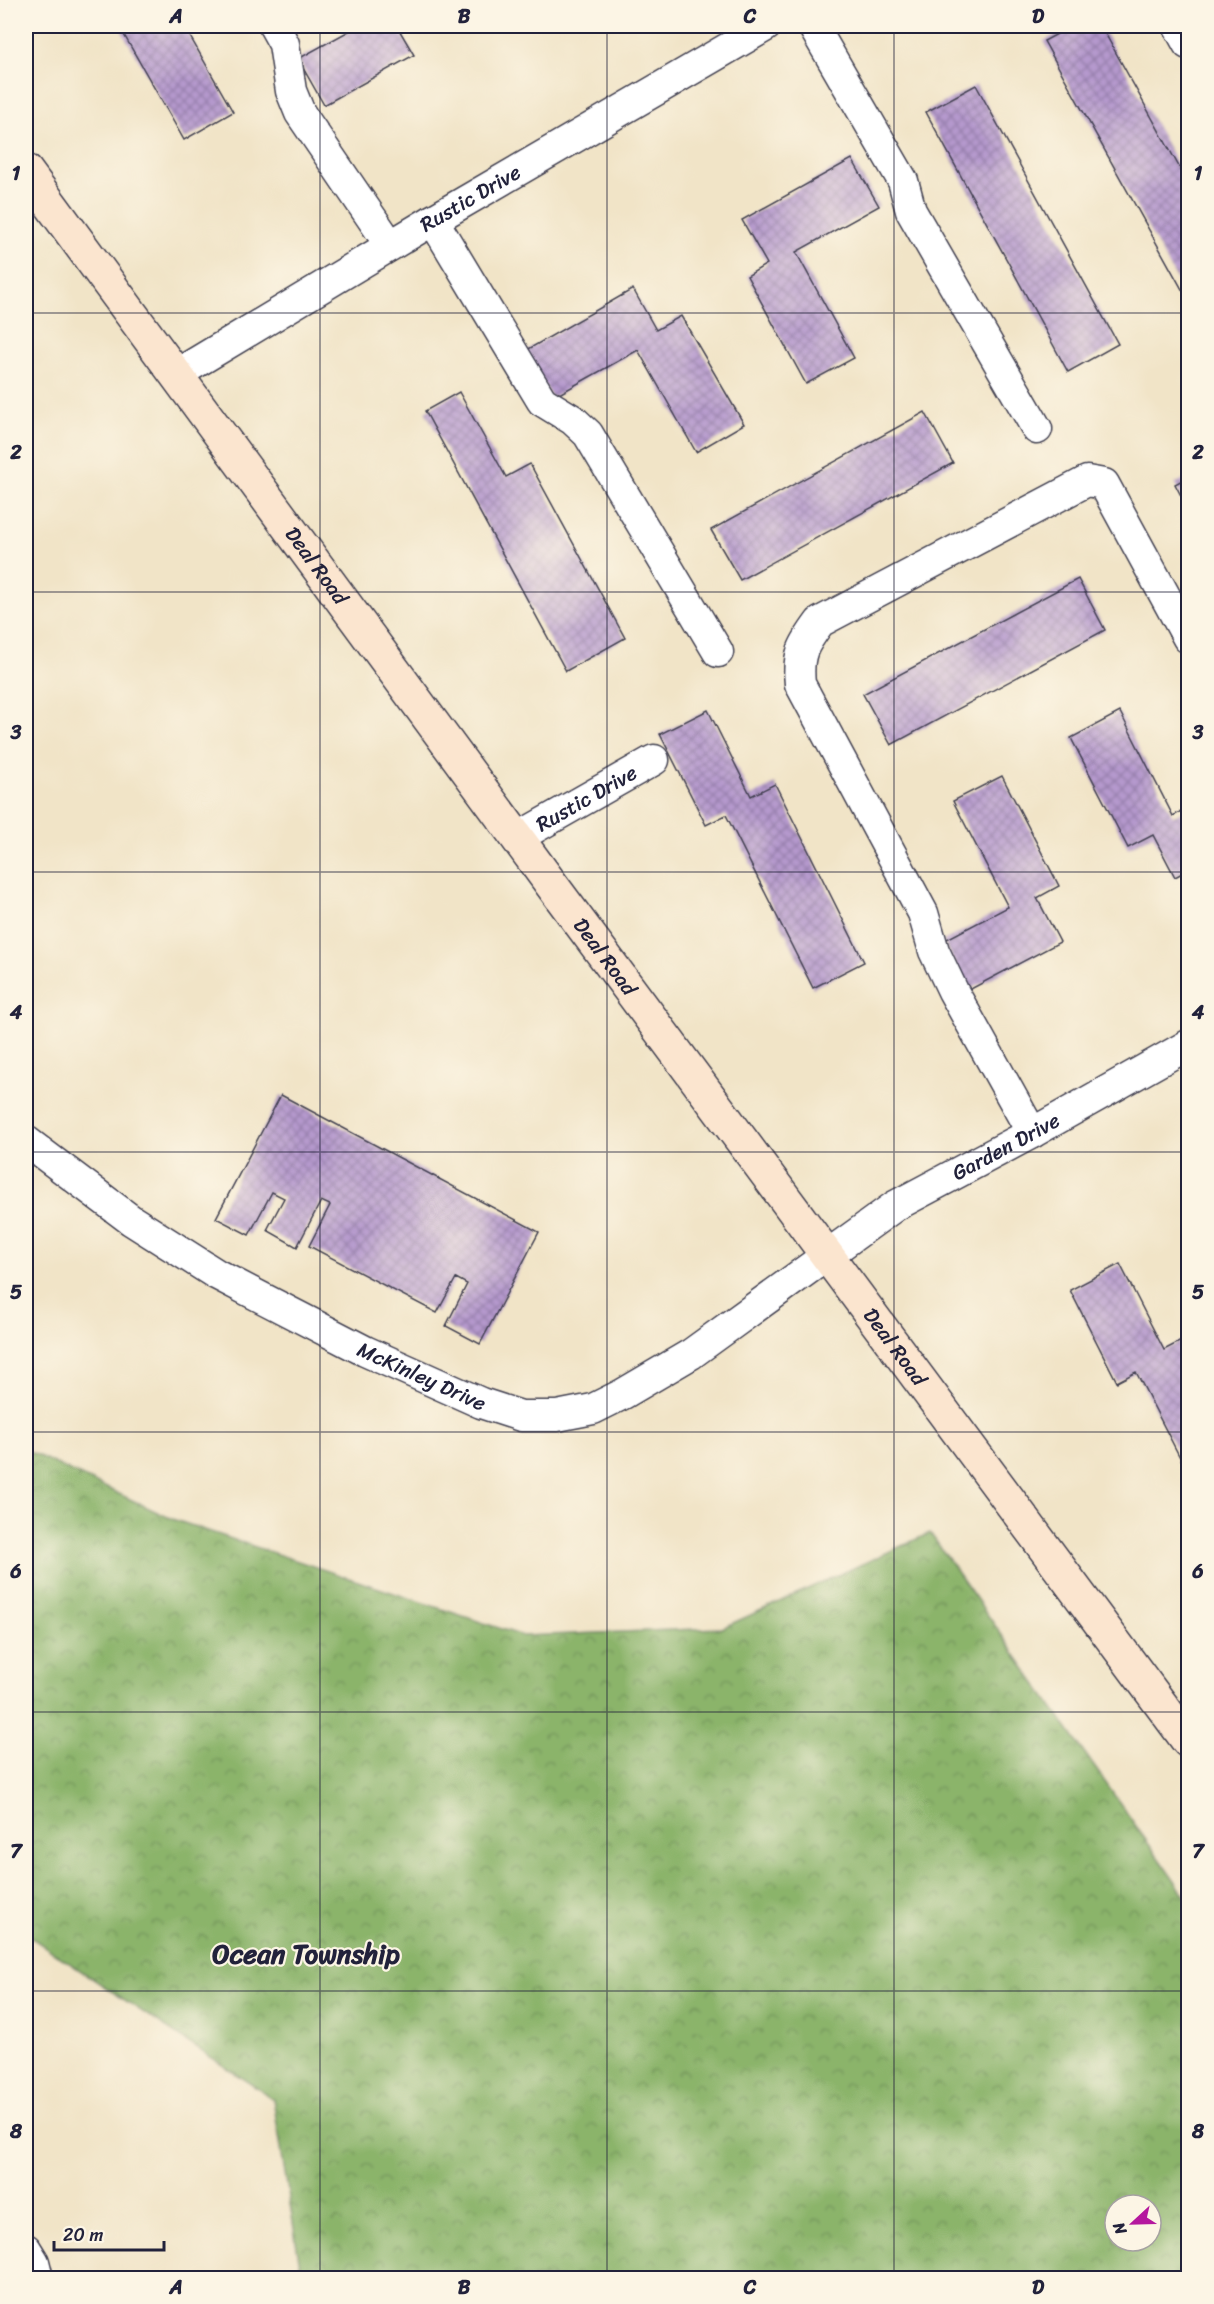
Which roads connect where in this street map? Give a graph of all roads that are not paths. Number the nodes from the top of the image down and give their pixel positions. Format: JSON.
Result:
{"nodes":[{"id":1,"x":274,"y":26,"type":"edge"},
{"id":2,"x":813,"y":26,"type":"edge"},
{"id":3,"x":1178,"y":26,"type":"edge"},
{"id":4,"x":762,"y":27,"type":"edge"},
{"id":5,"x":1188,"y":44,"type":"edge"},
{"id":6,"x":26,"y":171,"type":"edge"},
{"id":7,"x":433,"y":220,"type":"junction"},
{"id":8,"x":390,"y":245,"type":"junction"},
{"id":9,"x":177,"y":374,"type":"junction"},
{"id":10,"x":1037,"y":429,"type":"dead end"},
{"id":11,"x":1188,"y":638,"type":"edge"},
{"id":12,"x":718,"y":652,"type":"dead end"},
{"id":13,"x":654,"y":760,"type":"dead end"},
{"id":14,"x":517,"y":838,"type":"junction"},
{"id":15,"x":1188,"y":1046,"type":"edge"},
{"id":16,"x":1032,"y":1133,"type":"junction"},
{"id":17,"x":26,"y":1141,"type":"edge"},
{"id":18,"x":828,"y":1254,"type":"junction"},
{"id":19,"x":1188,"y":1741,"type":"edge"}],
"edges":[{"from":1,"to":8,"type":"street"},
{"from":2,"to":10,"type":"street"},
{"from":3,"to":5,"type":"street"},
{"from":4,"to":7,"type":"street","name":"Rustic Drive"},
{"from":6,"to":9,"type":"street","name":"Deal Road"},
{"from":7,"to":8,"type":"street","name":"Rustic Drive"},
{"from":7,"to":12,"type":"street"},
{"from":8,"to":9,"type":"street","name":"Rustic Drive"},
{"from":9,"to":14,"type":"street","name":"Deal Road"},
{"from":11,"to":16,"type":"street"},
{"from":13,"to":14,"type":"street","name":"Rustic Drive"},
{"from":14,"to":18,"type":"street","name":"Deal Road"},
{"from":15,"to":16,"type":"street","name":"Garden Drive"},
{"from":16,"to":18,"type":"street","name":"Garden Drive"},
{"from":17,"to":18,"type":"street","name":"McKinley Drive"},
{"from":18,"to":19,"type":"street","name":"Deal Road"}]}
